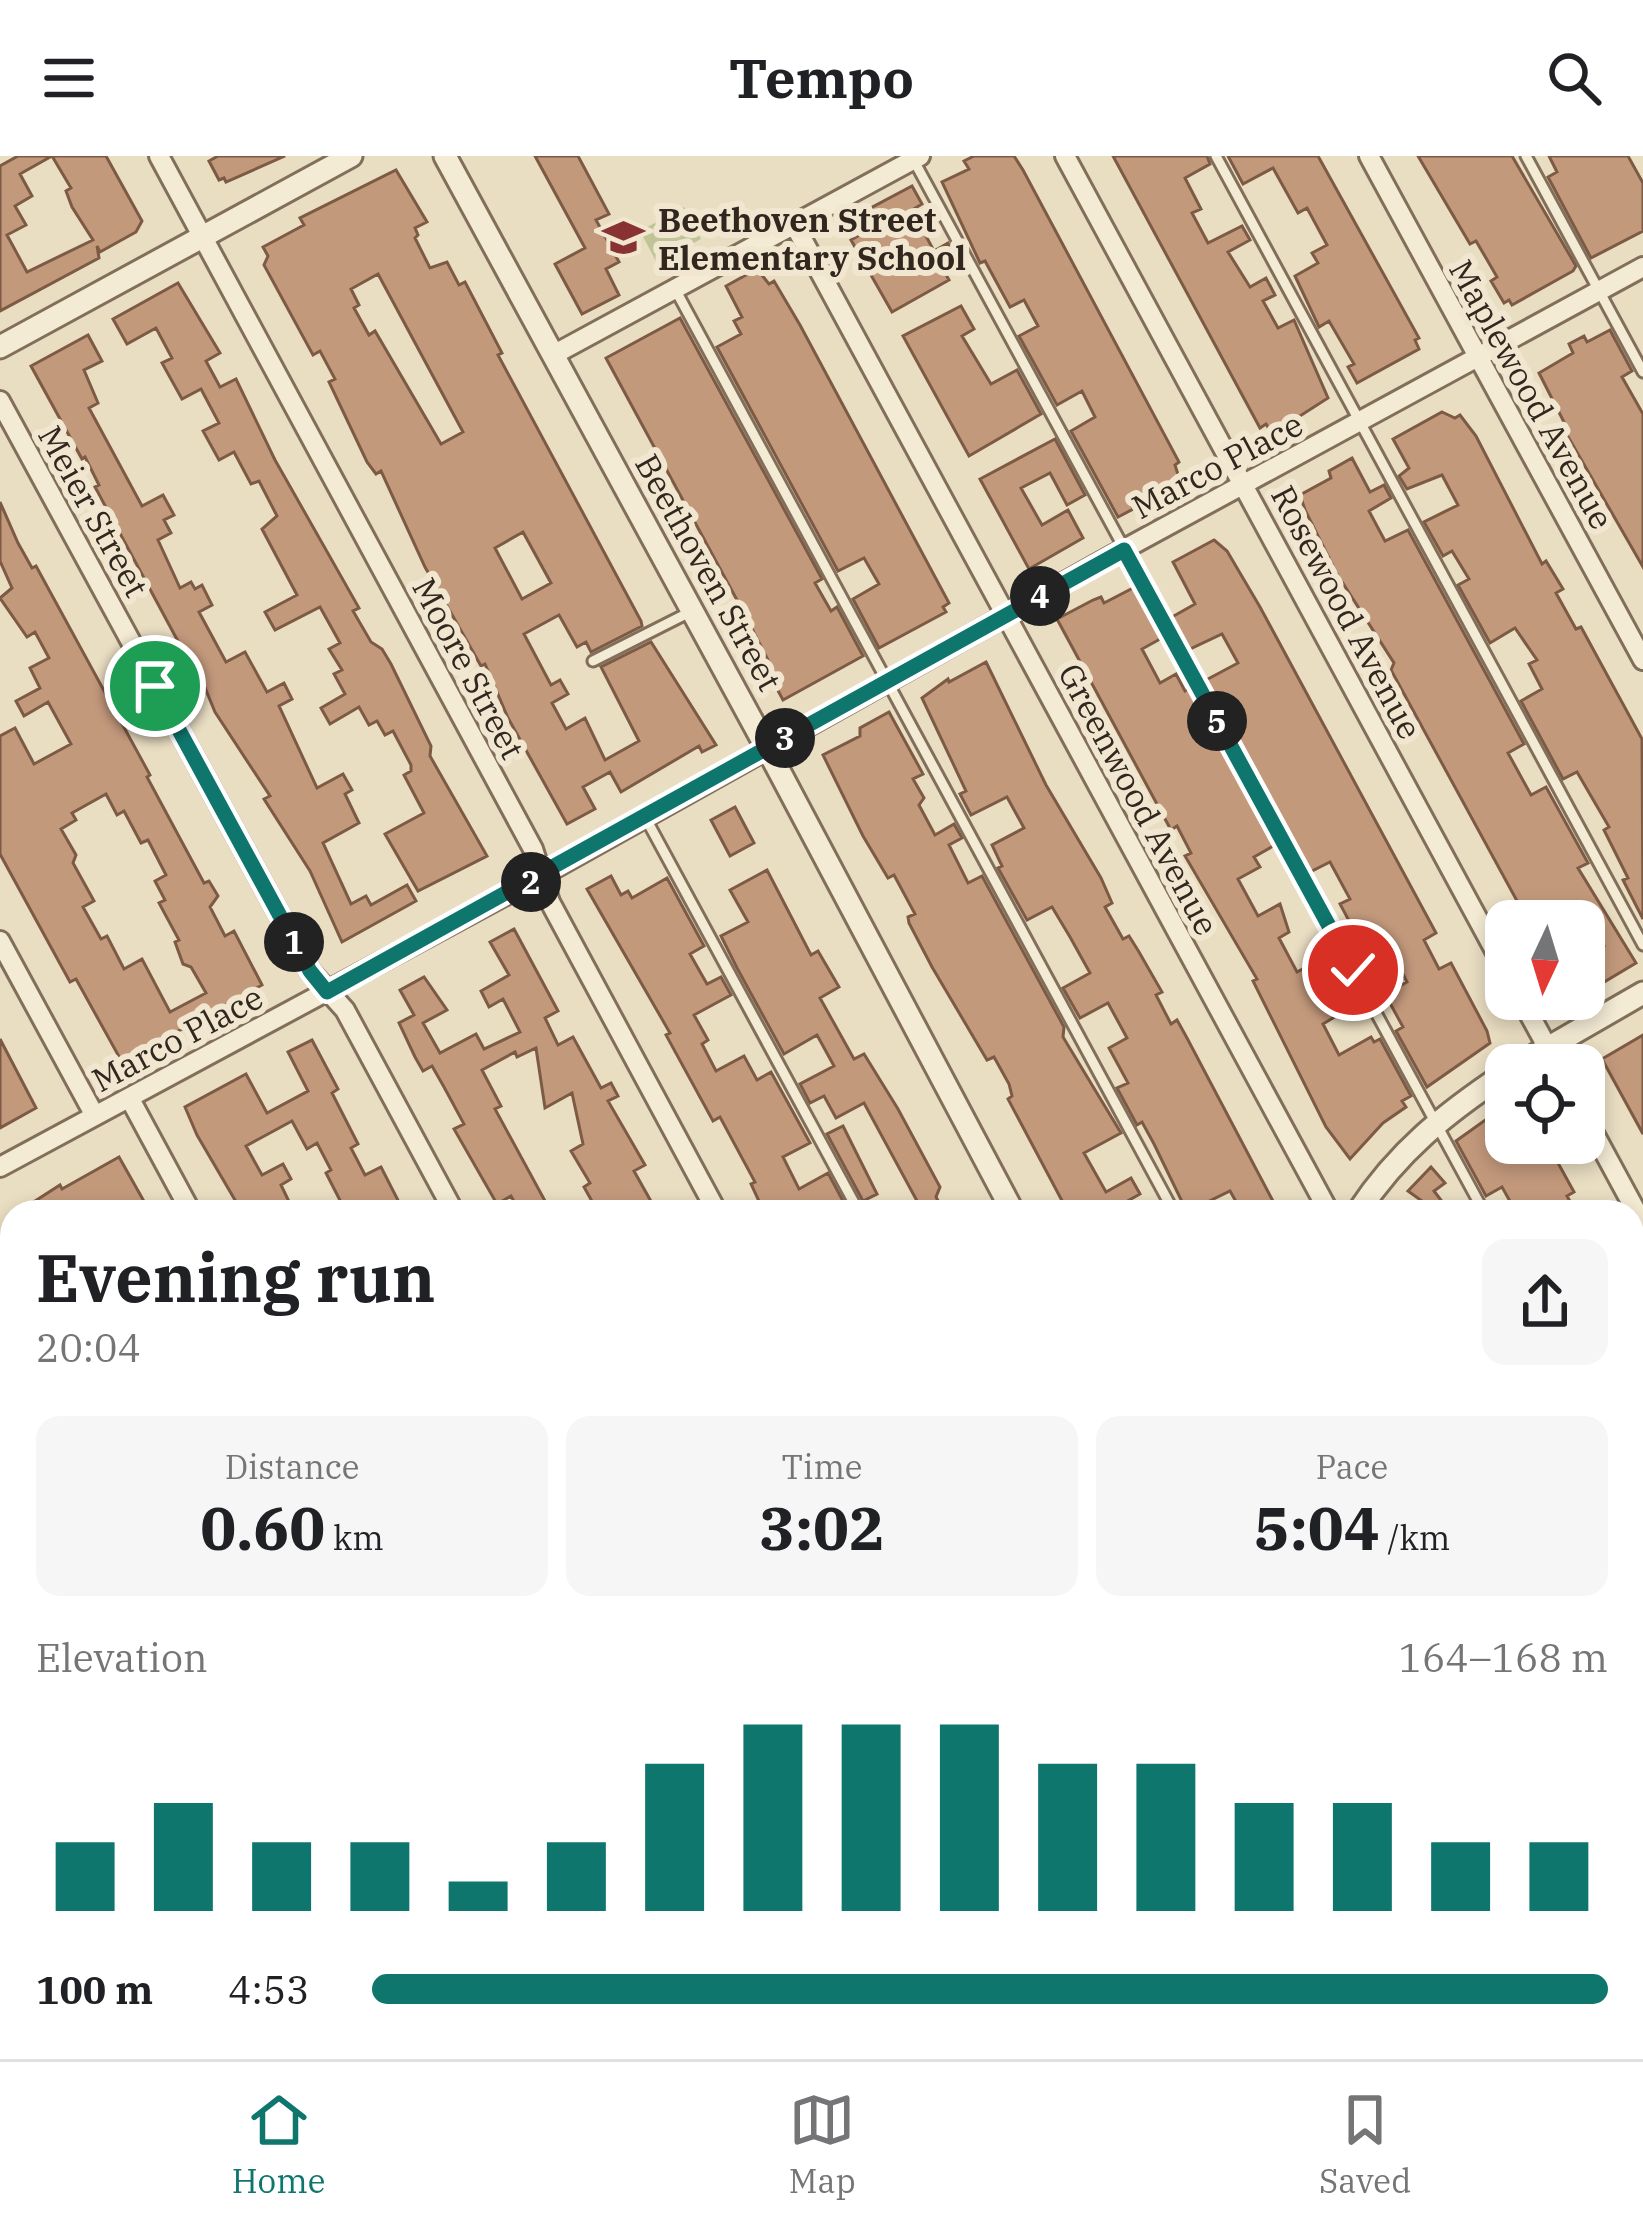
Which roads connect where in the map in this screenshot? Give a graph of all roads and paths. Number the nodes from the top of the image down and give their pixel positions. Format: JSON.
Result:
{"nodes":[{"id":1,"x":159,"y":156,"type":"edge"},
{"id":2,"x":351,"y":156,"type":"edge"},
{"id":3,"x":445,"y":156,"type":"edge"},
{"id":4,"x":1065,"y":156,"type":"edge"},
{"id":5,"x":1216,"y":156,"type":"edge"},
{"id":6,"x":1369,"y":156,"type":"edge"},
{"id":7,"x":1526,"y":156,"type":"edge"},
{"id":8,"x":916,"y":158,"type":"edge"},
{"id":9,"x":794,"y":224,"type":"junction"},
{"id":10,"x":203,"y":237,"type":"junction"},
{"id":11,"x":1643,"y":267,"type":"edge"},
{"id":12,"x":675,"y":289,"type":"junction"},
{"id":13,"x":1600,"y":291,"type":"junction"},
{"id":14,"x":0,"y":347,"type":"edge"},
{"id":15,"x":553,"y":355,"type":"junction"},
{"id":16,"x":1479,"y":358,"type":"junction"},
{"id":17,"x":1643,"y":372,"type":"edge"},
{"id":18,"x":0,"y":401,"type":"edge"},
{"id":19,"x":1362,"y":420,"type":"junction"},
{"id":20,"x":1245,"y":486,"type":"junction"},
{"id":21,"x":1124,"y":550,"type":"junction"},
{"id":22,"x":692,"y":611,"type":"junction"},
{"id":23,"x":1005,"y":615,"type":"junction"},
{"id":24,"x":1643,"y":660,"type":"edge"},
{"id":25,"x":593,"y":661,"type":"dead end"},
{"id":26,"x":887,"y":681,"type":"junction"},
{"id":27,"x":768,"y":748,"type":"junction"},
{"id":28,"x":645,"y":817,"type":"junction"},
{"id":29,"x":541,"y":876,"type":"junction"},
{"id":30,"x":1485,"y":932,"type":"edge"},
{"id":31,"x":0,"y":941,"type":"edge"},
{"id":32,"x":1643,"y":945,"type":"edge"},
{"id":33,"x":327,"y":992,"type":"junction"},
{"id":34,"x":1643,"y":993,"type":"edge"},
{"id":35,"x":1568,"y":1044,"type":"edge"},
{"id":36,"x":1485,"y":1087,"type":"edge"},
{"id":37,"x":130,"y":1099,"type":"junction"},
{"id":38,"x":95,"y":1116,"type":"junction"},
{"id":39,"x":1435,"y":1121,"type":"junction"},
{"id":40,"x":1605,"y":1154,"type":"edge"},
{"id":41,"x":0,"y":1167,"type":"edge"},
{"id":42,"x":185,"y":1200,"type":"edge"},
{"id":43,"x":448,"y":1200,"type":"edge"},
{"id":44,"x":711,"y":1200,"type":"edge"},
{"id":45,"x":852,"y":1200,"type":"edge"},
{"id":46,"x":1006,"y":1200,"type":"edge"},
{"id":47,"x":1168,"y":1200,"type":"edge"},
{"id":48,"x":1322,"y":1200,"type":"edge"},
{"id":49,"x":1367,"y":1200,"type":"edge"},
{"id":50,"x":1478,"y":1200,"type":"edge"},
{"id":51,"x":1630,"y":1200,"type":"edge"}],
"edges":[{"from":1,"to":10,"type":"street","name":"Moore Street"},
{"from":2,"to":10,"type":"street"},
{"from":3,"to":15,"type":"street","name":"Beethoven Street"},
{"from":4,"to":20,"type":"street","name":"Rosewood Avenue"},
{"from":5,"to":19,"type":"lane"},
{"from":6,"to":16,"type":"street","name":"Maplewood Avenue"},
{"from":7,"to":13,"type":"lane"},
{"from":8,"to":9,"type":"street"},
{"from":8,"to":21,"type":"lane"},
{"from":9,"to":12,"type":"street"},
{"from":9,"to":23,"type":"street","name":"Greenwood Avenue"},
{"from":10,"to":14,"type":"street"},
{"from":10,"to":29,"type":"street","name":"Moore Street"},
{"from":11,"to":13,"type":"street","name":"Marco Place"},
{"from":12,"to":15,"type":"street"},
{"from":12,"to":26,"type":"lane"},
{"from":13,"to":16,"type":"street","name":"Marco Place"},
{"from":13,"to":17,"type":"lane"},
{"from":15,"to":22,"type":"street","name":"Beethoven Street"},
{"from":16,"to":19,"type":"street","name":"Marco Place"},
{"from":16,"to":24,"type":"street","name":"Maplewood Avenue"},
{"from":18,"to":33,"type":"street","name":"Meier Street"},
{"from":19,"to":20,"type":"street","name":"Marco Place"},
{"from":19,"to":32,"type":"lane"},
{"from":20,"to":21,"type":"street","name":"Marco Place"},
{"from":20,"to":30,"type":"street","name":"Rosewood Avenue"},
{"from":21,"to":23,"type":"street","name":"Marco Place"},
{"from":21,"to":39,"type":"lane"},
{"from":22,"to":25,"type":"lane"},
{"from":22,"to":27,"type":"street","name":"Beethoven Street"},
{"from":23,"to":26,"type":"street","name":"Marco Place"},
{"from":23,"to":48,"type":"street","name":"Greenwood Avenue"},
{"from":26,"to":27,"type":"street","name":"Marco Place"},
{"from":26,"to":47,"type":"lane"},
{"from":27,"to":28,"type":"street","name":"Marco Place"},
{"from":27,"to":46,"type":"street","name":"Beethoven Street"},
{"from":28,"to":29,"type":"street","name":"Marco Place"},
{"from":28,"to":45,"type":"lane"},
{"from":29,"to":33,"type":"street","name":"Marco Place"},
{"from":29,"to":44,"type":"street","name":"Moore Street"},
{"from":31,"to":38,"type":"street"},
{"from":33,"to":37,"type":"street","name":"Marco Place"},
{"from":33,"to":43,"type":"street","name":"Meier Street"},
{"from":34,"to":35,"type":"street"},
{"from":36,"to":39,"type":"street"},
{"from":37,"to":38,"type":"street","name":"Marco Place"},
{"from":37,"to":42,"type":"street"},
{"from":38,"to":41,"type":"street","name":"Marco Place"},
{"from":39,"to":49,"type":"street"},
{"from":39,"to":50,"type":"lane"},
{"from":40,"to":51,"type":"street"}]}
